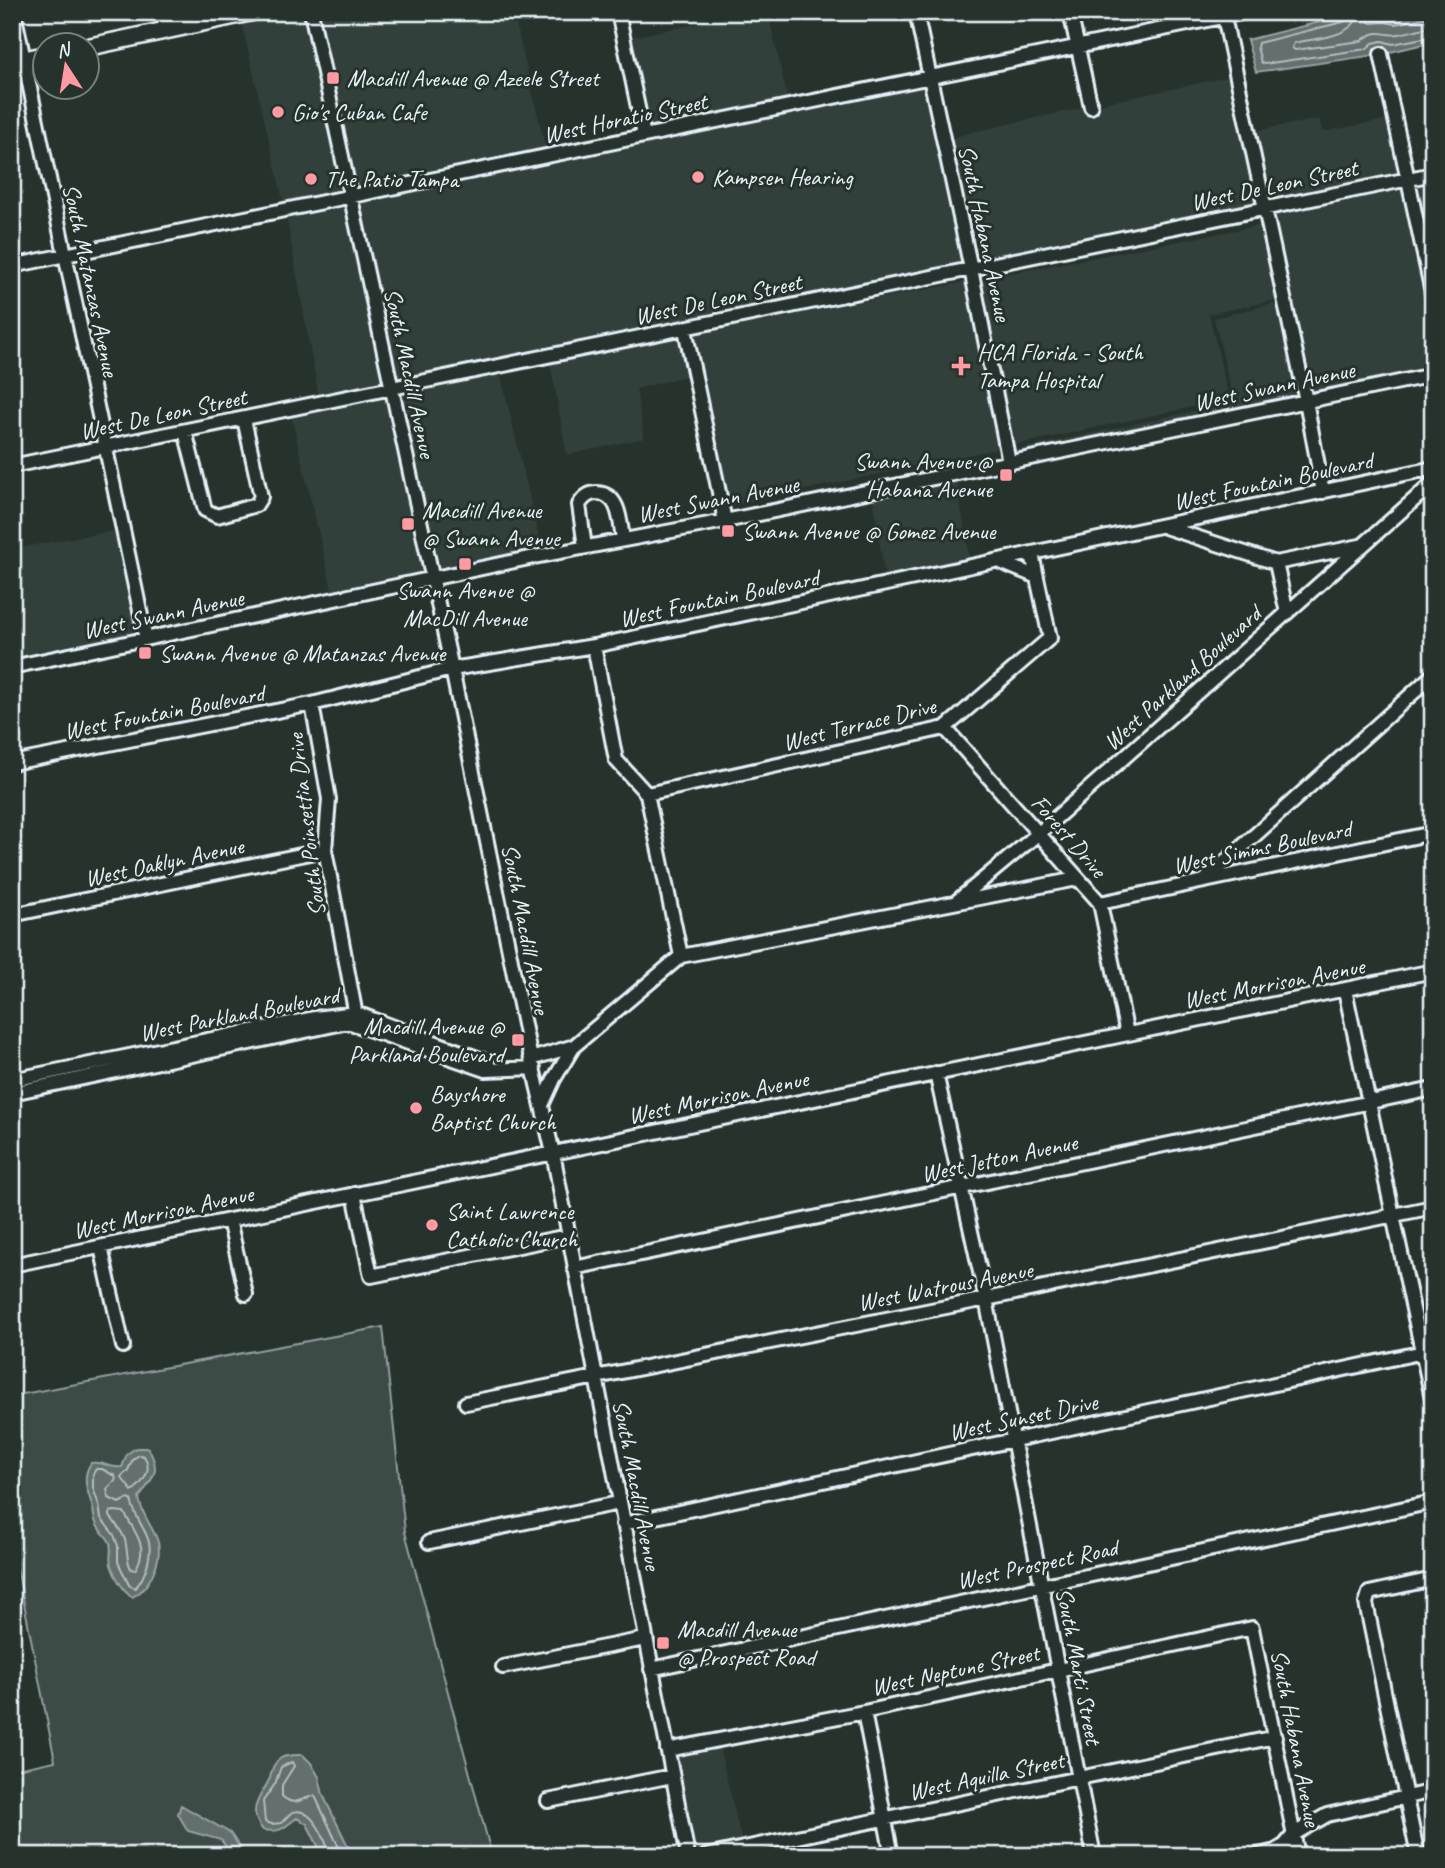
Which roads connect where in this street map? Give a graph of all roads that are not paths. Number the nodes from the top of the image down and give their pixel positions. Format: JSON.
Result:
{"nodes":[{"id":1,"x":13,"y":12,"type":"edge"},
{"id":2,"x":163,"y":12,"type":"edge"},
{"id":3,"x":252,"y":12,"type":"edge"},
{"id":4,"x":312,"y":12,"type":"edge"},
{"id":5,"x":618,"y":12,"type":"edge"},
{"id":6,"x":916,"y":12,"type":"edge"},
{"id":7,"x":1070,"y":12,"type":"edge"},
{"id":8,"x":1246,"y":12,"type":"edge"},
{"id":9,"x":1224,"y":15,"type":"edge"},
{"id":10,"x":166,"y":30,"type":"junction"},
{"id":11,"x":102,"y":44,"type":"edge"},
{"id":12,"x":1078,"y":47,"type":"junction"},
{"id":13,"x":1381,"y":54,"type":"dead end"},
{"id":14,"x":18,"y":61,"type":"edge"},
{"id":15,"x":929,"y":76,"type":"junction"},
{"id":16,"x":1091,"y":107,"type":"dead end"},
{"id":17,"x":644,"y":136,"type":"junction"},
{"id":18,"x":1433,"y":174,"type":"edge"},
{"id":19,"x":1408,"y":179,"type":"junction"},
{"id":20,"x":351,"y":196,"type":"junction"},
{"id":21,"x":1266,"y":209,"type":"junction"},
{"id":22,"x":64,"y":255,"type":"junction"},
{"id":23,"x":12,"y":266,"type":"edge"},
{"id":24,"x":971,"y":269,"type":"junction"},
{"id":25,"x":1433,"y":297,"type":"edge"},
{"id":26,"x":685,"y":328,"type":"junction"},
{"id":27,"x":1433,"y":375,"type":"edge"},
{"id":28,"x":392,"y":388,"type":"junction"},
{"id":29,"x":1306,"y":401,"type":"junction"},
{"id":30,"x":244,"y":419,"type":"junction"},
{"id":31,"x":185,"y":431,"type":"junction"},
{"id":32,"x":105,"y":447,"type":"junction"},
{"id":33,"x":1009,"y":462,"type":"junction"},
{"id":34,"x":12,"y":466,"type":"edge"},
{"id":35,"x":1433,"y":468,"type":"edge"},
{"id":36,"x":1433,"y":483,"type":"edge"},
{"id":37,"x":1323,"y":492,"type":"junction"},
{"id":38,"x":725,"y":520,"type":"junction"},
{"id":39,"x":1163,"y":526,"type":"junction"},
{"id":40,"x":623,"y":539,"type":"junction"},
{"id":41,"x":1360,"y":545,"type":"junction"},
{"id":42,"x":585,"y":547,"type":"junction"},
{"id":43,"x":1032,"y":554,"type":"junction"},
{"id":44,"x":998,"y":561,"type":"junction"},
{"id":45,"x":1276,"y":563,"type":"junction"},
{"id":46,"x":1037,"y":577,"type":"junction"},
{"id":47,"x":433,"y":579,"type":"junction"},
{"id":48,"x":1287,"y":613,"type":"junction"},
{"id":49,"x":146,"y":639,"type":"junction"},
{"id":50,"x":594,"y":646,"type":"junction"},
{"id":51,"x":12,"y":667,"type":"edge"},
{"id":52,"x":453,"y":669,"type":"junction"},
{"id":53,"x":1433,"y":675,"type":"edge"},
{"id":54,"x":312,"y":704,"type":"junction"},
{"id":55,"x":945,"y":728,"type":"junction"},
{"id":56,"x":12,"y":764,"type":"edge"},
{"id":57,"x":647,"y":794,"type":"junction"},
{"id":58,"x":1039,"y":833,"type":"junction"},
{"id":59,"x":1433,"y":833,"type":"edge"},
{"id":60,"x":325,"y":850,"type":"junction"},
{"id":61,"x":1077,"y":878,"type":"junction"},
{"id":62,"x":1203,"y":881,"type":"junction"},
{"id":63,"x":956,"y":902,"type":"junction"},
{"id":64,"x":1100,"y":903,"type":"junction"},
{"id":65,"x":12,"y":915,"type":"edge"},
{"id":66,"x":681,"y":956,"type":"junction"},
{"id":67,"x":1433,"y":971,"type":"edge"},
{"id":68,"x":1345,"y":990,"type":"junction"},
{"id":69,"x":357,"y":1018,"type":"junction"},
{"id":70,"x":1127,"y":1034,"type":"junction"},
{"id":71,"x":574,"y":1046,"type":"junction"},
{"id":72,"x":532,"y":1063,"type":"junction"},
{"id":73,"x":936,"y":1073,"type":"junction"},
{"id":74,"x":12,"y":1080,"type":"edge"},
{"id":75,"x":1433,"y":1089,"type":"edge"},
{"id":76,"x":12,"y":1093,"type":"edge"},
{"id":77,"x":1369,"y":1103,"type":"junction"},
{"id":78,"x":542,"y":1105,"type":"junction"},
{"id":79,"x":553,"y":1153,"type":"junction"},
{"id":80,"x":961,"y":1187,"type":"junction"},
{"id":81,"x":354,"y":1194,"type":"junction"},
{"id":82,"x":1433,"y":1207,"type":"edge"},
{"id":83,"x":1395,"y":1215,"type":"junction"},
{"id":84,"x":229,"y":1220,"type":"junction"},
{"id":85,"x":568,"y":1236,"type":"junction"},
{"id":86,"x":101,"y":1247,"type":"junction"},
{"id":87,"x":12,"y":1265,"type":"edge"},
{"id":88,"x":574,"y":1268,"type":"junction"},
{"id":89,"x":246,"y":1294,"type":"dead end"},
{"id":90,"x":986,"y":1299,"type":"junction"},
{"id":91,"x":123,"y":1346,"type":"dead end"},
{"id":92,"x":1427,"y":1351,"type":"edge"},
{"id":93,"x":595,"y":1378,"type":"junction"},
{"id":94,"x":466,"y":1403,"type":"dead end"},
{"id":95,"x":1433,"y":1403,"type":"edge"},
{"id":96,"x":1014,"y":1440,"type":"junction"},
{"id":97,"x":1433,"y":1502,"type":"edge"},
{"id":98,"x":619,"y":1503,"type":"junction"},
{"id":99,"x":623,"y":1524,"type":"junction"},
{"id":100,"x":429,"y":1542,"type":"dead end"},
{"id":101,"x":1433,"y":1579,"type":"edge"},
{"id":102,"x":1042,"y":1584,"type":"junction"},
{"id":103,"x":1252,"y":1628,"type":"joint"},
{"id":104,"x":645,"y":1639,"type":"junction"},
{"id":105,"x":503,"y":1667,"type":"dead end"},
{"id":106,"x":651,"y":1669,"type":"junction"},
{"id":107,"x":1058,"y":1670,"type":"junction"},
{"id":108,"x":864,"y":1712,"type":"junction"},
{"id":109,"x":1275,"y":1737,"type":"junction"},
{"id":110,"x":667,"y":1750,"type":"junction"},
{"id":111,"x":672,"y":1776,"type":"junction"},
{"id":112,"x":1080,"y":1778,"type":"junction"},
{"id":113,"x":1433,"y":1791,"type":"edge"},
{"id":114,"x":1405,"y":1796,"type":"junction"},
{"id":115,"x":548,"y":1801,"type":"dead end"},
{"id":116,"x":885,"y":1819,"type":"junction"},
{"id":117,"x":1293,"y":1834,"type":"junction"},
{"id":118,"x":688,"y":1856,"type":"edge"},
{"id":119,"x":706,"y":1856,"type":"edge"},
{"id":120,"x":892,"y":1856,"type":"edge"},
{"id":121,"x":1094,"y":1856,"type":"edge"},
{"id":122,"x":1254,"y":1856,"type":"edge"},
{"id":123,"x":1298,"y":1856,"type":"edge"},
{"id":124,"x":1418,"y":1856,"type":"edge"}],
"edges":[{"from":1,"to":14,"type":"street","name":"South Matanzas Avenue"},
{"from":2,"to":10,"type":"street"},
{"from":3,"to":10,"type":"main road"},
{"from":4,"to":20,"type":"street","name":"South Macdill Avenue"},
{"from":5,"to":17,"type":"street"},
{"from":6,"to":15,"type":"street","name":"South Habana Avenue"},
{"from":7,"to":12,"type":"street"},
{"from":8,"to":9,"type":"street","name":"West Horatio Street"},
{"from":9,"to":12,"type":"street","name":"West Horatio Street"},
{"from":9,"to":21,"type":"street"},
{"from":10,"to":11,"type":"main road"},
{"from":12,"to":15,"type":"street","name":"West Horatio Street"},
{"from":12,"to":16,"type":"street"},
{"from":13,"to":19,"type":"street"},
{"from":14,"to":22,"type":"street","name":"South Matanzas Avenue"},
{"from":15,"to":17,"type":"street","name":"West Horatio Street"},
{"from":15,"to":24,"type":"street","name":"South Habana Avenue"},
{"from":17,"to":20,"type":"street","name":"West Horatio Street"},
{"from":18,"to":19,"type":"street","name":"West De Leon Street"},
{"from":19,"to":21,"type":"street","name":"West De Leon Street"},
{"from":19,"to":25,"type":"street"},
{"from":20,"to":22,"type":"street","name":"West Horatio Street"},
{"from":20,"to":28,"type":"street","name":"South Macdill Avenue"},
{"from":21,"to":24,"type":"street","name":"West De Leon Street"},
{"from":21,"to":29,"type":"street"},
{"from":22,"to":23,"type":"street","name":"West Horatio Street"},
{"from":22,"to":32,"type":"street","name":"South Matanzas Avenue"},
{"from":24,"to":26,"type":"street","name":"West De Leon Street"},
{"from":24,"to":33,"type":"street","name":"South Habana Avenue"},
{"from":26,"to":28,"type":"street","name":"West De Leon Street"},
{"from":26,"to":38,"type":"street"},
{"from":27,"to":29,"type":"street","name":"West Swann Avenue"},
{"from":28,"to":30,"type":"street","name":"West De Leon Street"},
{"from":28,"to":47,"type":"street","name":"South Macdill Avenue"},
{"from":29,"to":33,"type":"street","name":"West Swann Avenue"},
{"from":29,"to":37,"type":"street"},
{"from":30,"to":31,"type":"street","name":"West De Leon Street"},
{"from":30,"to":31,"type":"street"},
{"from":31,"to":32,"type":"street","name":"West De Leon Street"},
{"from":32,"to":34,"type":"street","name":"West De Leon Street"},
{"from":32,"to":49,"type":"street","name":"South Matanzas Avenue"},
{"from":33,"to":38,"type":"street","name":"West Swann Avenue"},
{"from":35,"to":37,"type":"street","name":"West Fountain Boulevard"},
{"from":36,"to":41,"type":"street","name":"West Parkland Boulevard"},
{"from":37,"to":39,"type":"street","name":"West Fountain Boulevard"},
{"from":38,"to":40,"type":"street","name":"West Swann Avenue"},
{"from":39,"to":43,"type":"street","name":"West Fountain Boulevard"},
{"from":39,"to":45,"type":"street"},
{"from":40,"to":42,"type":"street","name":"West Swann Avenue"},
{"from":40,"to":42,"type":"street"},
{"from":41,"to":45,"type":"street"},
{"from":41,"to":48,"type":"street","name":"West Parkland Boulevard"},
{"from":42,"to":47,"type":"street","name":"West Swann Avenue"},
{"from":43,"to":44,"type":"street","name":"West Fountain Boulevard"},
{"from":43,"to":46,"type":"street","name":"West Terrace Drive"},
{"from":44,"to":46,"type":"street"},
{"from":44,"to":50,"type":"street","name":"West Fountain Boulevard"},
{"from":45,"to":48,"type":"street"},
{"from":46,"to":55,"type":"street","name":"West Terrace Drive"},
{"from":47,"to":49,"type":"street","name":"West Swann Avenue"},
{"from":47,"to":52,"type":"street","name":"South Macdill Avenue"},
{"from":48,"to":58,"type":"street","name":"West Parkland Boulevard"},
{"from":49,"to":51,"type":"street","name":"West Swann Avenue"},
{"from":50,"to":52,"type":"street","name":"West Fountain Boulevard"},
{"from":50,"to":57,"type":"street"},
{"from":52,"to":54,"type":"street","name":"West Fountain Boulevard"},
{"from":52,"to":72,"type":"street","name":"South Macdill Avenue"},
{"from":53,"to":62,"type":"street"},
{"from":54,"to":56,"type":"street","name":"West Fountain Boulevard"},
{"from":54,"to":60,"type":"street","name":"South Poinsettia Drive"},
{"from":55,"to":57,"type":"street","name":"West Terrace Drive"},
{"from":55,"to":58,"type":"street","name":"Forest Drive"},
{"from":57,"to":66,"type":"street"},
{"from":58,"to":61,"type":"street","name":"Forest Drive"},
{"from":58,"to":63,"type":"street","name":"West Parkland Boulevard"},
{"from":59,"to":62,"type":"street","name":"West Simms Boulevard"},
{"from":60,"to":65,"type":"street","name":"West Oaklyn Avenue"},
{"from":60,"to":69,"type":"street","name":"South Poinsettia Drive"},
{"from":61,"to":63,"type":"street","name":"West Parkland Boulevard"},
{"from":61,"to":64,"type":"street","name":"Forest Drive"},
{"from":62,"to":64,"type":"street","name":"West Simms Boulevard"},
{"from":63,"to":66,"type":"street","name":"West Parkland Boulevard"},
{"from":64,"to":70,"type":"street","name":"Forest Drive"},
{"from":66,"to":71,"type":"street","name":"West Parkland Boulevard"},
{"from":67,"to":68,"type":"street","name":"West Morrison Avenue"},
{"from":68,"to":70,"type":"street","name":"West Morrison Avenue"},
{"from":68,"to":77,"type":"street"},
{"from":69,"to":72,"type":"street","name":"West Parkland Boulevard"},
{"from":69,"to":74,"type":"street","name":"West Parkland Boulevard"},
{"from":69,"to":76,"type":"street","name":"West Parkland Boulevard"},
{"from":70,"to":73,"type":"street","name":"West Morrison Avenue"},
{"from":71,"to":72,"type":"street","name":"West Parkland Boulevard"},
{"from":71,"to":78,"type":"street","name":"West Parkland Boulevard"},
{"from":72,"to":78,"type":"street","name":"South Macdill Avenue"},
{"from":73,"to":79,"type":"street","name":"West Morrison Avenue"},
{"from":73,"to":80,"type":"street","name":"South Marti Street"},
{"from":75,"to":77,"type":"street","name":"West Jetton Avenue"},
{"from":77,"to":80,"type":"street","name":"West Jetton Avenue"},
{"from":77,"to":83,"type":"street"},
{"from":78,"to":79,"type":"street","name":"South Macdill Avenue"},
{"from":79,"to":81,"type":"street","name":"West Morrison Avenue"},
{"from":79,"to":85,"type":"street","name":"South Macdill Avenue"},
{"from":80,"to":88,"type":"street","name":"West Jetton Avenue"},
{"from":80,"to":90,"type":"street","name":"South Marti Street"},
{"from":81,"to":84,"type":"street","name":"West Morrison Avenue"},
{"from":81,"to":85,"type":"street"},
{"from":82,"to":83,"type":"street","name":"West Watrous Avenue"},
{"from":83,"to":90,"type":"street","name":"West Watrous Avenue"},
{"from":83,"to":92,"type":"street"},
{"from":84,"to":86,"type":"street","name":"West Morrison Avenue"},
{"from":84,"to":89,"type":"street"},
{"from":85,"to":88,"type":"street","name":"South Macdill Avenue"},
{"from":86,"to":87,"type":"street","name":"West Morrison Avenue"},
{"from":86,"to":91,"type":"street"},
{"from":88,"to":93,"type":"street","name":"South Macdill Avenue"},
{"from":90,"to":93,"type":"street","name":"West Watrous Avenue"},
{"from":90,"to":96,"type":"street","name":"South Marti Street"},
{"from":92,"to":95,"type":"street"},
{"from":92,"to":96,"type":"street","name":"West Sunset Drive"},
{"from":93,"to":94,"type":"street","name":"West Watrous Avenue"},
{"from":93,"to":98,"type":"street","name":"South Macdill Avenue"},
{"from":96,"to":99,"type":"street","name":"West Sunset Drive"},
{"from":96,"to":102,"type":"street","name":"South Marti Street"},
{"from":97,"to":102,"type":"street","name":"West Prospect Road"},
{"from":98,"to":99,"type":"street","name":"South Macdill Avenue"},
{"from":98,"to":100,"type":"street"},
{"from":99,"to":104,"type":"street","name":"South Macdill Avenue"},
{"from":101,"to":114,"type":"street"},
{"from":102,"to":106,"type":"street","name":"West Prospect Road"},
{"from":102,"to":107,"type":"street","name":"South Marti Street"},
{"from":103,"to":107,"type":"street","name":"West Neptune Street"},
{"from":103,"to":109,"type":"street","name":"South Habana Avenue"},
{"from":104,"to":105,"type":"street"},
{"from":104,"to":106,"type":"street","name":"South Macdill Avenue"},
{"from":106,"to":110,"type":"street","name":"South Macdill Avenue"},
{"from":107,"to":108,"type":"street","name":"West Neptune Street"},
{"from":107,"to":112,"type":"street","name":"South Marti Street"},
{"from":108,"to":110,"type":"street","name":"West Neptune Street"},
{"from":108,"to":116,"type":"street"},
{"from":109,"to":112,"type":"street","name":"West Aquilla Street"},
{"from":109,"to":117,"type":"street","name":"South Habana Avenue"},
{"from":110,"to":111,"type":"street","name":"South Macdill Avenue"},
{"from":111,"to":115,"type":"street"},
{"from":111,"to":118,"type":"street","name":"South Macdill Avenue"},
{"from":112,"to":116,"type":"street","name":"West Aquilla Street"},
{"from":112,"to":121,"type":"street","name":"South Marti Street"},
{"from":113,"to":114,"type":"street"},
{"from":114,"to":117,"type":"street"},
{"from":114,"to":124,"type":"street"},
{"from":116,"to":119,"type":"street","name":"West Aquilla Street"},
{"from":116,"to":120,"type":"street"},
{"from":117,"to":122,"type":"street"},
{"from":117,"to":123,"type":"street","name":"South Habana Avenue"}]}
